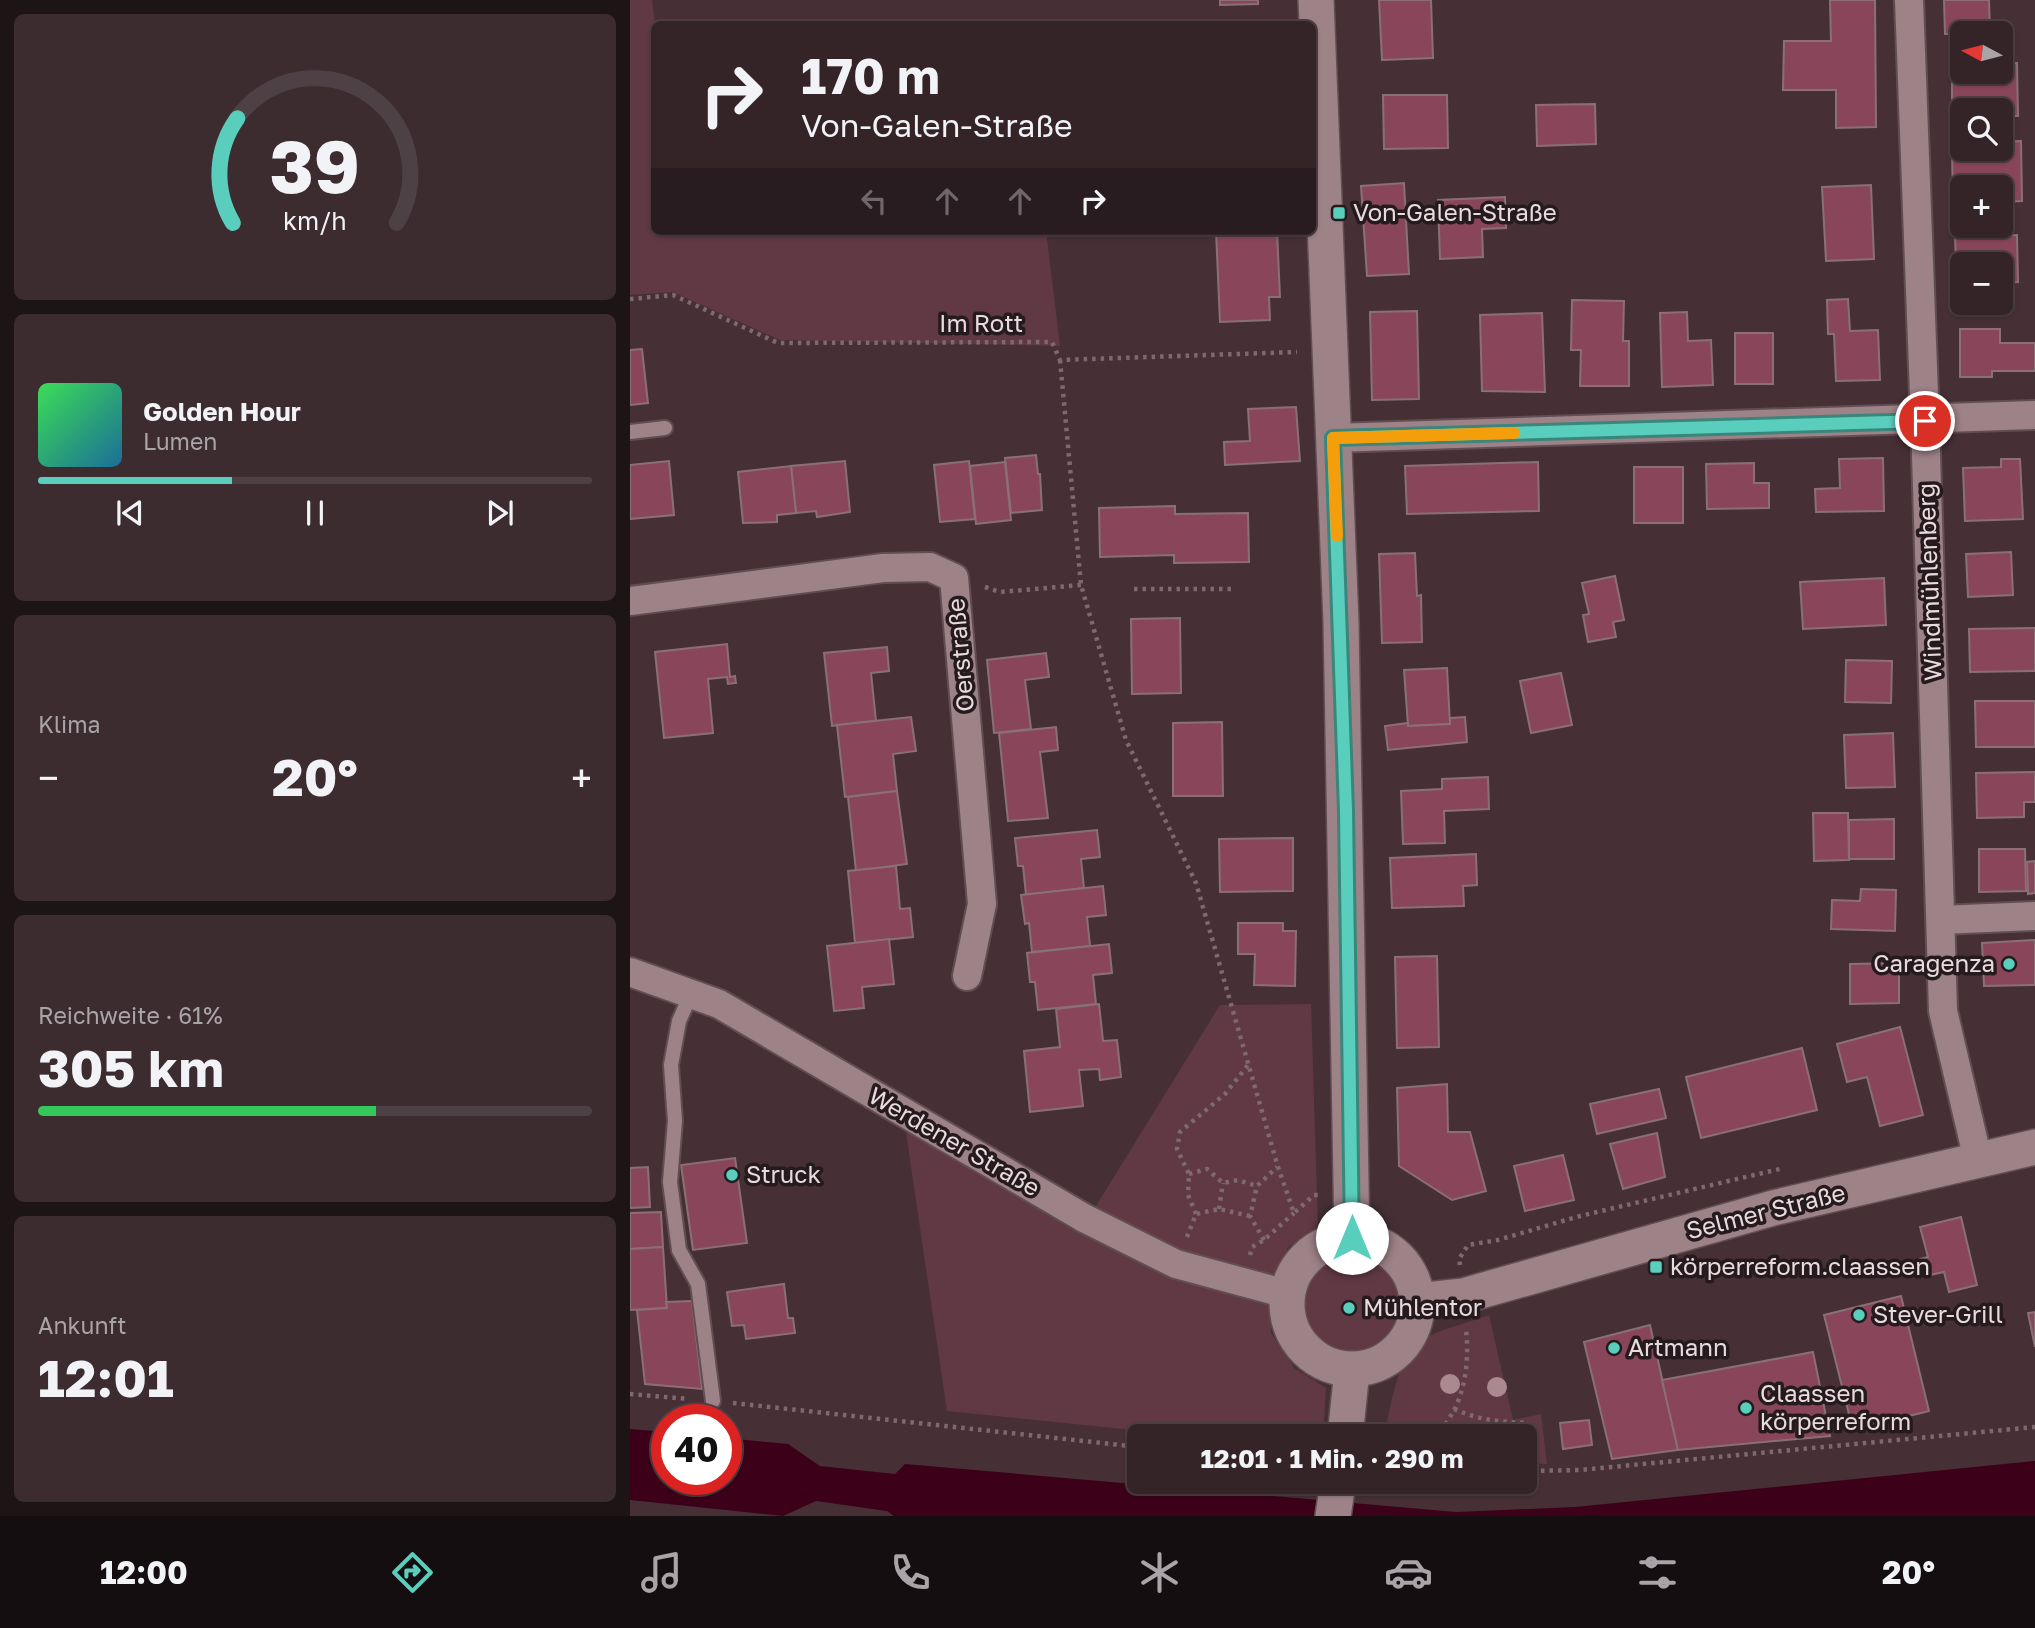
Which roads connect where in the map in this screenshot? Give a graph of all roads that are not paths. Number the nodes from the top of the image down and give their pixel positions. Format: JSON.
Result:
{"nodes":[{"id":1,"x":1316,"y":0,"type":"edge"},
{"id":2,"x":1909,"y":0,"type":"edge"},
{"id":3,"x":2035,"y":415,"type":"edge"},
{"id":4,"x":1925,"y":421,"type":"junction"},
{"id":5,"x":665,"y":428,"type":"dead end"},
{"id":6,"x":630,"y":432,"type":"edge"},
{"id":7,"x":1333,"y":438,"type":"junction"},
{"id":8,"x":630,"y":601,"type":"edge"},
{"id":9,"x":2035,"y":916,"type":"edge"},
{"id":10,"x":1941,"y":920,"type":"junction"},
{"id":11,"x":630,"y":972,"type":"edge"},
{"id":12,"x":967,"y":976,"type":"dead end"},
{"id":13,"x":691,"y":994,"type":"junction"},
{"id":14,"x":2035,"y":1147,"type":"edge"},
{"id":15,"x":1978,"y":1160,"type":"junction"},
{"id":16,"x":1352,"y":1238,"type":"junction"},
{"id":17,"x":1286,"y":1294,"type":"junction"},
{"id":18,"x":1418,"y":1301,"type":"junction"},
{"id":19,"x":1352,"y":1370,"type":"junction"},
{"id":20,"x":713,"y":1401,"type":"road end"},
{"id":21,"x":1346,"y":1424,"type":"edge"},
{"id":22,"x":1336,"y":1494,"type":"edge"},
{"id":23,"x":1333,"y":1516,"type":"edge"}],
"edges":[{"from":1,"to":7,"type":"street"},
{"from":2,"to":4,"type":"street","name":"Windmühlenberg"},
{"from":3,"to":4,"type":"street"},
{"from":4,"to":7,"type":"street"},
{"from":4,"to":10,"type":"street","name":"Windmühlenberg"},
{"from":5,"to":6,"type":"lane"},
{"from":7,"to":16,"type":"street"},
{"from":8,"to":12,"type":"street","name":"Oerstraße"},
{"from":9,"to":10,"type":"street"},
{"from":10,"to":15,"type":"street","name":"Windmühlenberg"},
{"from":11,"to":13,"type":"street","name":"Werdener Straße"},
{"from":13,"to":17,"type":"street","name":"Werdener Straße"},
{"from":13,"to":20,"type":"lane"},
{"from":14,"to":15,"type":"street","name":"Selmer Straße"},
{"from":15,"to":18,"type":"street","name":"Selmer Straße"},
{"from":16,"to":17,"type":"street"},
{"from":16,"to":18,"type":"street"},
{"from":17,"to":19,"type":"street"},
{"from":18,"to":19,"type":"street"},
{"from":19,"to":21,"type":"street"},
{"from":22,"to":23,"type":"street"}]}
